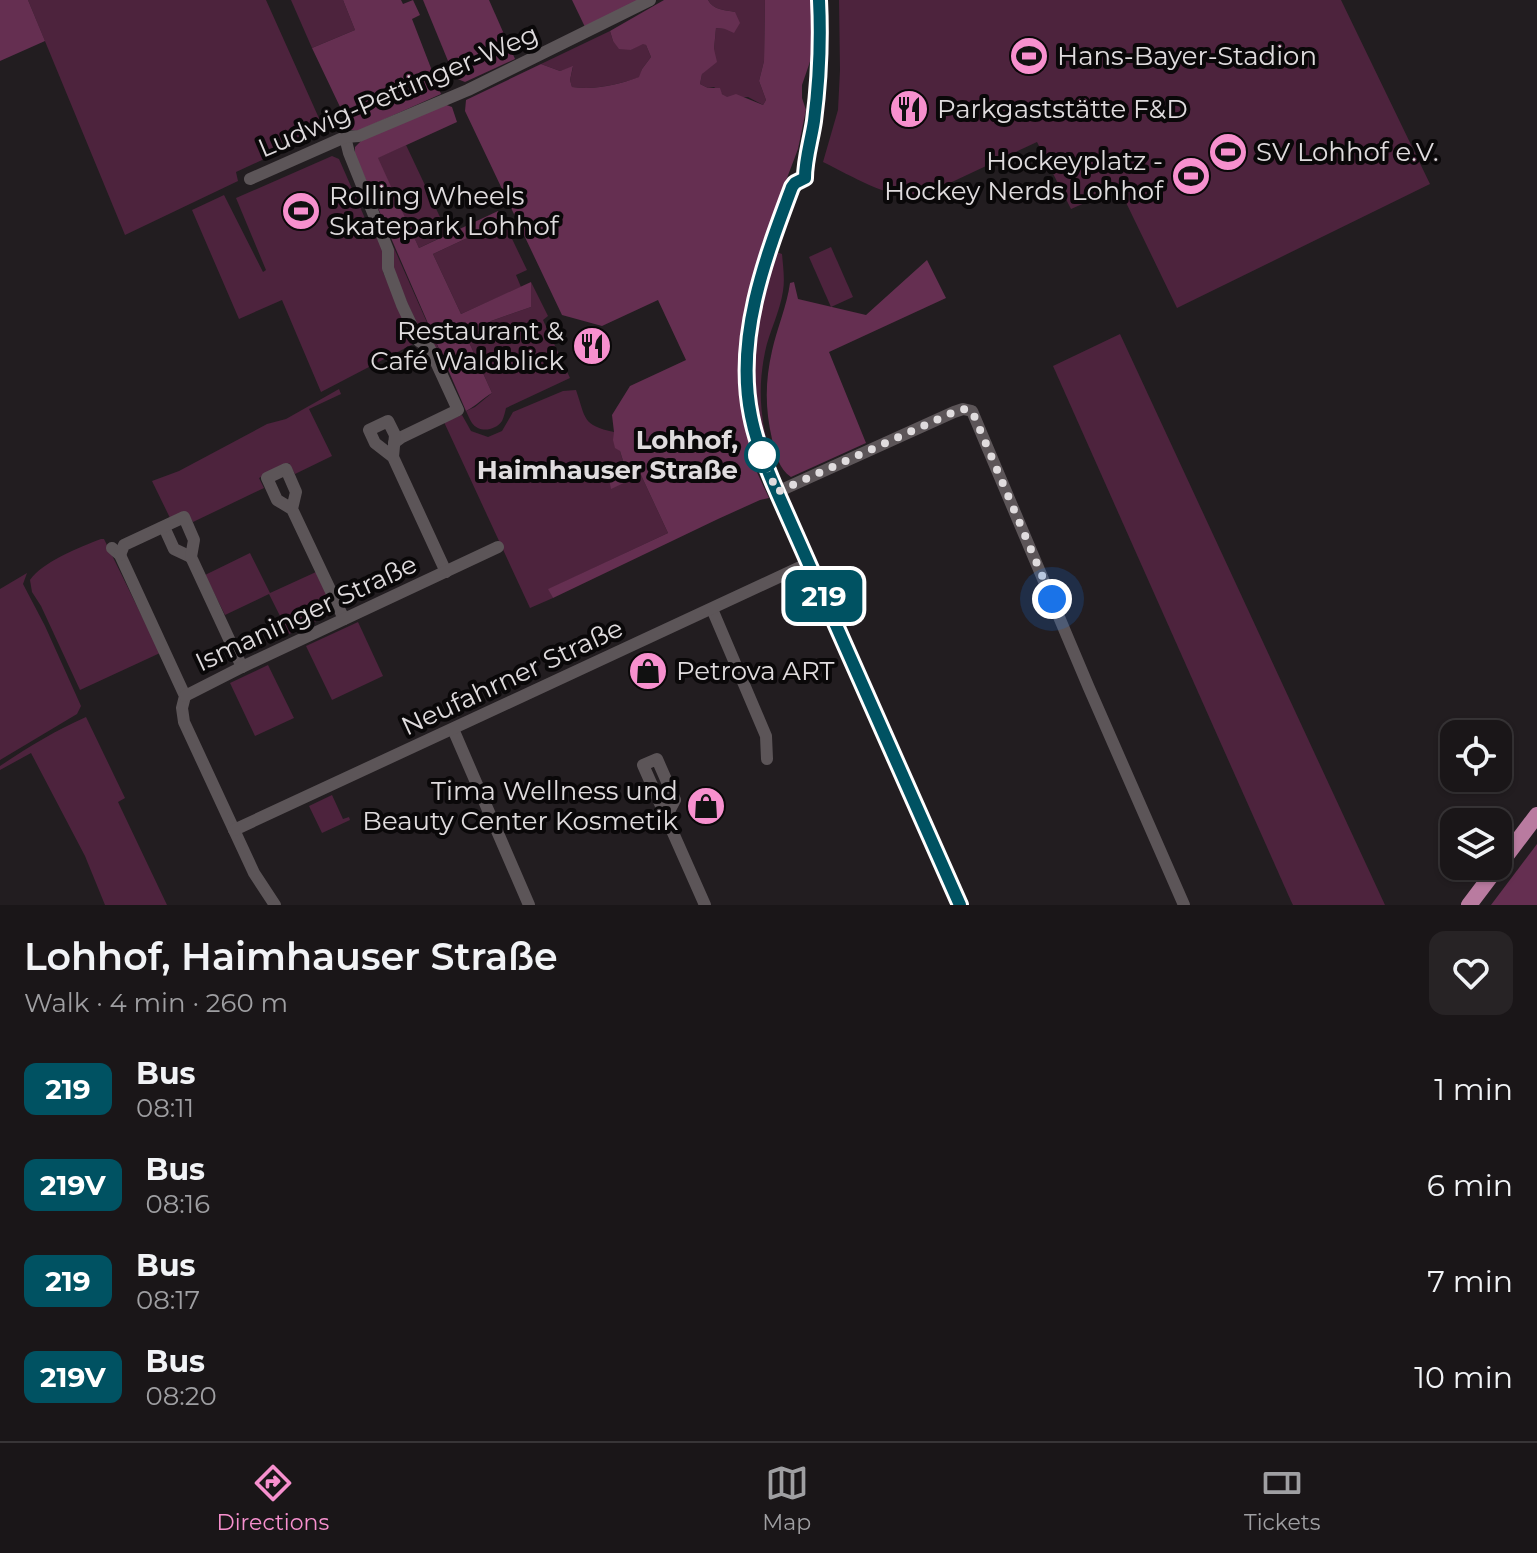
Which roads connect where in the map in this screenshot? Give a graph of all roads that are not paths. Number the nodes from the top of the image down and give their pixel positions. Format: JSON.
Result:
{"nodes":[{"id":1,"x":650,"y":0,"type":"edge"},
{"id":2,"x":819,"y":0,"type":"edge"},
{"id":3,"x":345,"y":137,"type":"junction"},
{"id":4,"x":250,"y":179,"type":"dead end"},
{"id":5,"x":777,"y":492,"type":"junction"},
{"id":6,"x":292,"y":509,"type":"dead end"},
{"id":7,"x":164,"y":527,"type":"junction"},
{"id":8,"x":498,"y":547,"type":"dead end"},
{"id":9,"x":191,"y":557,"type":"junction"},
{"id":10,"x":809,"y":563,"type":"junction"},
{"id":11,"x":446,"y":572,"type":"junction"},
{"id":12,"x":712,"y":609,"type":"junction"},
{"id":13,"x":344,"y":619,"type":"junction"},
{"id":14,"x":242,"y":667,"type":"junction"},
{"id":15,"x":185,"y":696,"type":"junction"},
{"id":16,"x":453,"y":729,"type":"junction"},
{"id":17,"x":767,"y":759,"type":"dead end"},
{"id":18,"x":1537,"y":815,"type":"edge"},
{"id":19,"x":666,"y":817,"type":"dead end"},
{"id":20,"x":234,"y":830,"type":"junction"},
{"id":21,"x":275,"y":905,"type":"edge"},
{"id":22,"x":529,"y":905,"type":"edge"},
{"id":23,"x":705,"y":905,"type":"edge"},
{"id":24,"x":960,"y":905,"type":"edge"},
{"id":25,"x":1184,"y":905,"type":"edge"},
{"id":26,"x":1469,"y":905,"type":"edge"}],
"edges":[{"from":1,"to":3,"type":"street","name":"Ludwig-Pettinger-Weg"},
{"from":2,"to":5,"type":"street"},
{"from":3,"to":4,"type":"street","name":"Ludwig-Pettinger-Weg"},
{"from":3,"to":11,"type":"street","name":"Ismaninger Straße"},
{"from":5,"to":10,"type":"street"},
{"from":5,"to":25,"type":"street"},
{"from":6,"to":13,"type":"street"},
{"from":7,"to":9,"type":"street"},
{"from":7,"to":9,"type":"street"},
{"from":7,"to":15,"type":"street"},
{"from":8,"to":11,"type":"street","name":"Ismaninger Straße"},
{"from":9,"to":14,"type":"street"},
{"from":10,"to":12,"type":"street","name":"Neufahrner Straße"},
{"from":10,"to":24,"type":"street"},
{"from":11,"to":13,"type":"street","name":"Ismaninger Straße"},
{"from":12,"to":16,"type":"street","name":"Neufahrner Straße"},
{"from":12,"to":17,"type":"street"},
{"from":13,"to":14,"type":"street","name":"Ismaninger Straße"},
{"from":14,"to":15,"type":"street","name":"Ismaninger Straße"},
{"from":15,"to":20,"type":"street"},
{"from":16,"to":20,"type":"street","name":"Neufahrner Straße"},
{"from":16,"to":22,"type":"street"},
{"from":18,"to":26,"type":"main road"},
{"from":19,"to":23,"type":"street"},
{"from":20,"to":21,"type":"street"}]}
